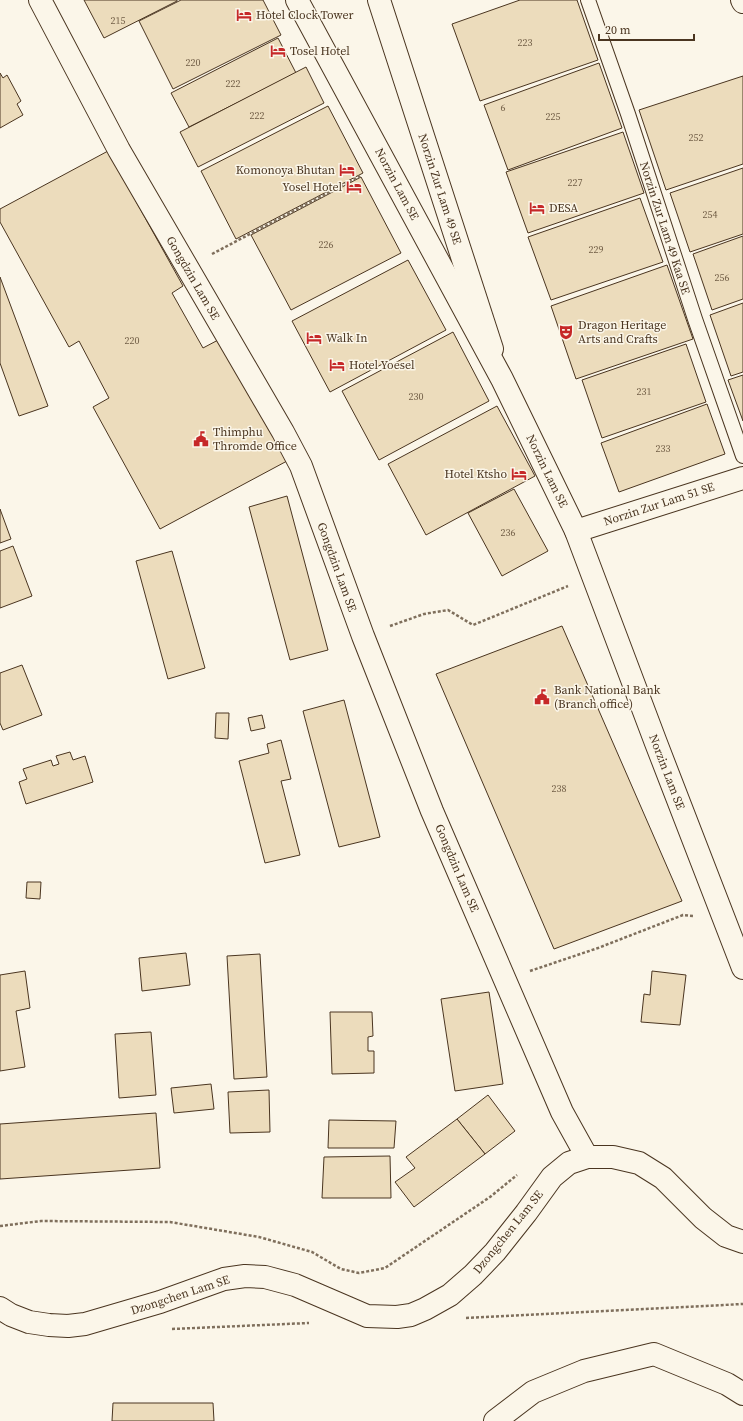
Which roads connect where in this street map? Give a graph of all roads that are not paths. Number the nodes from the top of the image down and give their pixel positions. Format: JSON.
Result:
{"nodes":[{"id":1,"x":40,"y":0,"type":"edge"},
{"id":2,"x":297,"y":0,"type":"edge"},
{"id":3,"x":379,"y":0,"type":"edge"},
{"id":4,"x":588,"y":0,"type":"edge"},
{"id":5,"x":502,"y":379,"type":"junction"},
{"id":6,"x":743,"y":456,"type":"edge"},
{"id":7,"x":743,"y":478,"type":"edge"},
{"id":8,"x":576,"y":531,"type":"junction"},
{"id":9,"x":743,"y":968,"type":"edge"},
{"id":10,"x":587,"y":1157,"type":"junction"},
{"id":11,"x":743,"y":1242,"type":"edge"},
{"id":12,"x":0,"y":1308,"type":"edge"},
{"id":13,"x":743,"y":1394,"type":"edge"},
{"id":14,"x":495,"y":1421,"type":"edge"}],
"edges":[{"from":1,"to":10,"type":"main road","name":"Gongdzin Lam SE"},
{"from":2,"to":5,"type":"main road","name":"Norzin Lam SE"},
{"from":3,"to":5,"type":"main road","name":"Norzin Zur Lam 49 SE"},
{"from":4,"to":6,"type":"lane","name":"Norzin Zur Lam 49 Kaa SE"},
{"from":5,"to":8,"type":"main road","name":"Norzin Lam SE"},
{"from":7,"to":8,"type":"main road","name":"Norzin Zur Lam 51 SE"},
{"from":8,"to":9,"type":"main road","name":"Norzin Lam SE"},
{"from":10,"to":11,"type":"main road","name":"Dzongchen Lam SE"},
{"from":10,"to":12,"type":"main road","name":"Dzongchen Lam SE"},
{"from":13,"to":14,"type":"main road"}]}
